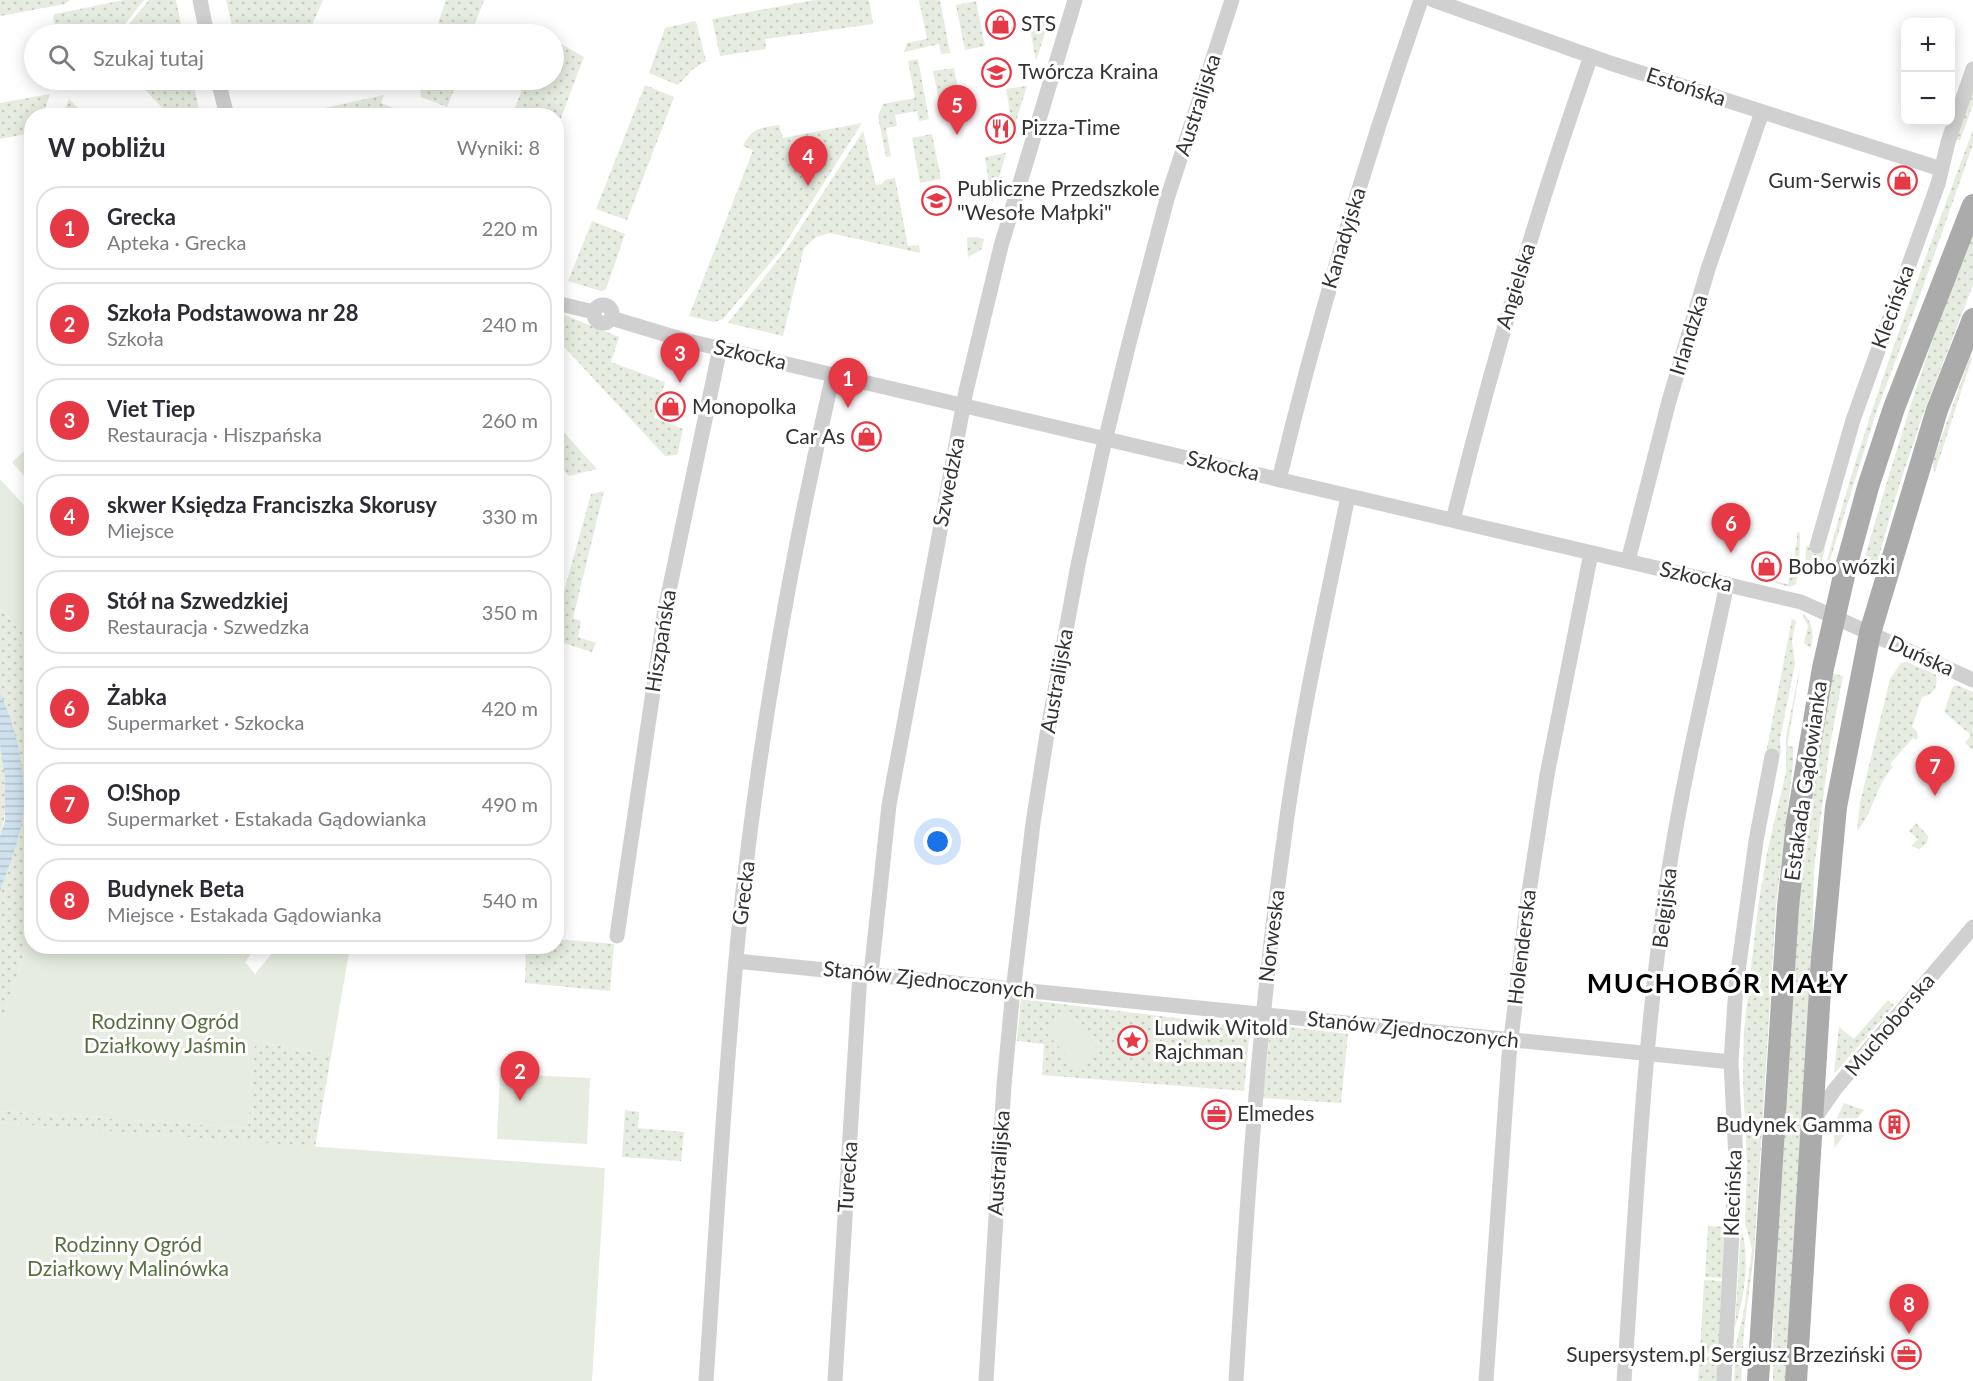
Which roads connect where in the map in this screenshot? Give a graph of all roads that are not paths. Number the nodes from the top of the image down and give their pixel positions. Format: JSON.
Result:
{"nodes":[{"id":1,"x":200,"y":0,"type":"edge"},
{"id":2,"x":1075,"y":0,"type":"edge"},
{"id":3,"x":1232,"y":0,"type":"edge"},
{"id":4,"x":1421,"y":0,"type":"edge"},
{"id":5,"x":1433,"y":0,"type":"edge"},
{"id":6,"x":205,"y":24,"type":"edge"},
{"id":7,"x":1591,"y":56,"type":"junction"},
{"id":8,"x":1973,"y":69,"type":"edge"},
{"id":9,"x":220,"y":90,"type":"edge"},
{"id":10,"x":225,"y":108,"type":"edge"},
{"id":11,"x":1762,"y":112,"type":"junction"},
{"id":12,"x":1941,"y":169,"type":"junction"},
{"id":13,"x":1973,"y":190,"type":"edge"},
{"id":14,"x":1971,"y":210,"type":"edge"},
{"id":15,"x":564,"y":305,"type":"edge"},
{"id":16,"x":1973,"y":319,"type":"edge"},
{"id":17,"x":720,"y":348,"type":"junction"},
{"id":18,"x":833,"y":375,"type":"junction"},
{"id":19,"x":964,"y":404,"type":"junction"},
{"id":20,"x":1106,"y":439,"type":"junction"},
{"id":21,"x":1279,"y":480,"type":"junction"},
{"id":22,"x":1348,"y":495,"type":"junction"},
{"id":23,"x":1453,"y":520,"type":"junction"},
{"id":24,"x":1817,"y":546,"type":"dead end"},
{"id":25,"x":1591,"y":553,"type":"junction"},
{"id":26,"x":1628,"y":561,"type":"junction"},
{"id":27,"x":1727,"y":584,"type":"junction"},
{"id":28,"x":1834,"y":617,"type":"junction"},
{"id":29,"x":1870,"y":633,"type":"junction"},
{"id":30,"x":1973,"y":680,"type":"edge"},
{"id":31,"x":1772,"y":756,"type":"dead end"},
{"id":32,"x":1973,"y":927,"type":"edge"},
{"id":33,"x":617,"y":936,"type":"dead end"},
{"id":34,"x":736,"y":961,"type":"junction"},
{"id":35,"x":865,"y":974,"type":"junction"},
{"id":36,"x":1013,"y":988,"type":"junction"},
{"id":37,"x":1262,"y":1014,"type":"junction"},
{"id":38,"x":1511,"y":1041,"type":"junction"},
{"id":39,"x":1648,"y":1055,"type":"junction"},
{"id":40,"x":1731,"y":1062,"type":"junction"},
{"id":41,"x":1810,"y":1126,"type":"junction"},
{"id":42,"x":706,"y":1381,"type":"edge"},
{"id":43,"x":835,"y":1381,"type":"edge"},
{"id":44,"x":986,"y":1381,"type":"edge"},
{"id":45,"x":1236,"y":1381,"type":"edge"},
{"id":46,"x":1486,"y":1381,"type":"edge"},
{"id":47,"x":1624,"y":1381,"type":"edge"},
{"id":48,"x":1724,"y":1381,"type":"edge"},
{"id":49,"x":1758,"y":1381,"type":"edge"},
{"id":50,"x":1796,"y":1381,"type":"edge"}],
"edges":[{"from":1,"to":6,"type":"street"},
{"from":2,"to":19,"type":"street","name":"Szwedzka"},
{"from":3,"to":20,"type":"street","name":"Australijska"},
{"from":4,"to":21,"type":"street","name":"Kanadyjska"},
{"from":5,"to":7,"type":"street","name":"Estońska"},
{"from":7,"to":11,"type":"street","name":"Estońska"},
{"from":7,"to":23,"type":"street","name":"Angielska"},
{"from":8,"to":12,"type":"street","name":"Klecińska"},
{"from":9,"to":10,"type":"street"},
{"from":11,"to":12,"type":"street","name":"Estońska"},
{"from":11,"to":26,"type":"street","name":"Irlandzka"},
{"from":12,"to":24,"type":"street","name":"Klecińska"},
{"from":13,"to":14,"type":"main road","name":"Estakada Gądowianka"},
{"from":14,"to":28,"type":"main road","name":"Estakada Gądowianka"},
{"from":15,"to":17,"type":"street","name":"Szkocka"},
{"from":16,"to":29,"type":"main road","name":"Estakada Gądowianka"},
{"from":17,"to":18,"type":"street","name":"Szkocka"},
{"from":17,"to":33,"type":"street","name":"Hiszpańska"},
{"from":18,"to":19,"type":"street","name":"Szkocka"},
{"from":18,"to":34,"type":"street","name":"Grecka"},
{"from":19,"to":20,"type":"street","name":"Szkocka"},
{"from":19,"to":35,"type":"street","name":"Szwedzka"},
{"from":20,"to":21,"type":"street","name":"Szkocka"},
{"from":20,"to":36,"type":"street","name":"Australijska"},
{"from":21,"to":22,"type":"street","name":"Szkocka"},
{"from":22,"to":23,"type":"street","name":"Szkocka"},
{"from":22,"to":37,"type":"street","name":"Norweska"},
{"from":23,"to":25,"type":"street","name":"Szkocka"},
{"from":25,"to":26,"type":"street","name":"Szkocka"},
{"from":25,"to":38,"type":"street","name":"Holenderska"},
{"from":26,"to":27,"type":"street","name":"Szkocka"},
{"from":27,"to":28,"type":"street","name":"Szkocka"},
{"from":27,"to":39,"type":"street","name":"Belgijska"},
{"from":28,"to":29,"type":"street","name":"Szkocka"},
{"from":28,"to":49,"type":"main road","name":"Estakada Gądowianka"},
{"from":29,"to":30,"type":"street","name":"Duńska"},
{"from":29,"to":41,"type":"main road","name":"Estakada Gądowianka"},
{"from":31,"to":40,"type":"street","name":"Klecińska"},
{"from":32,"to":41,"type":"street","name":"Muchoborska"},
{"from":34,"to":35,"type":"street","name":"Stanów Zjednoczonych"},
{"from":34,"to":42,"type":"street","name":"Grecka"},
{"from":35,"to":36,"type":"street","name":"Stanów Zjednoczonych"},
{"from":35,"to":43,"type":"street","name":"Turecka"},
{"from":36,"to":37,"type":"street","name":"Stanów Zjednoczonych"},
{"from":36,"to":44,"type":"street","name":"Australijska"},
{"from":37,"to":38,"type":"street","name":"Stanów Zjednoczonych"},
{"from":37,"to":45,"type":"street","name":"Norweska"},
{"from":38,"to":39,"type":"street","name":"Stanów Zjednoczonych"},
{"from":38,"to":46,"type":"street","name":"Holenderska"},
{"from":39,"to":40,"type":"street","name":"Stanów Zjednoczonych"},
{"from":39,"to":47,"type":"street","name":"Belgijska"},
{"from":40,"to":48,"type":"street","name":"Klecińska"},
{"from":41,"to":50,"type":"main road","name":"Estakada Gądowianka"}]}
